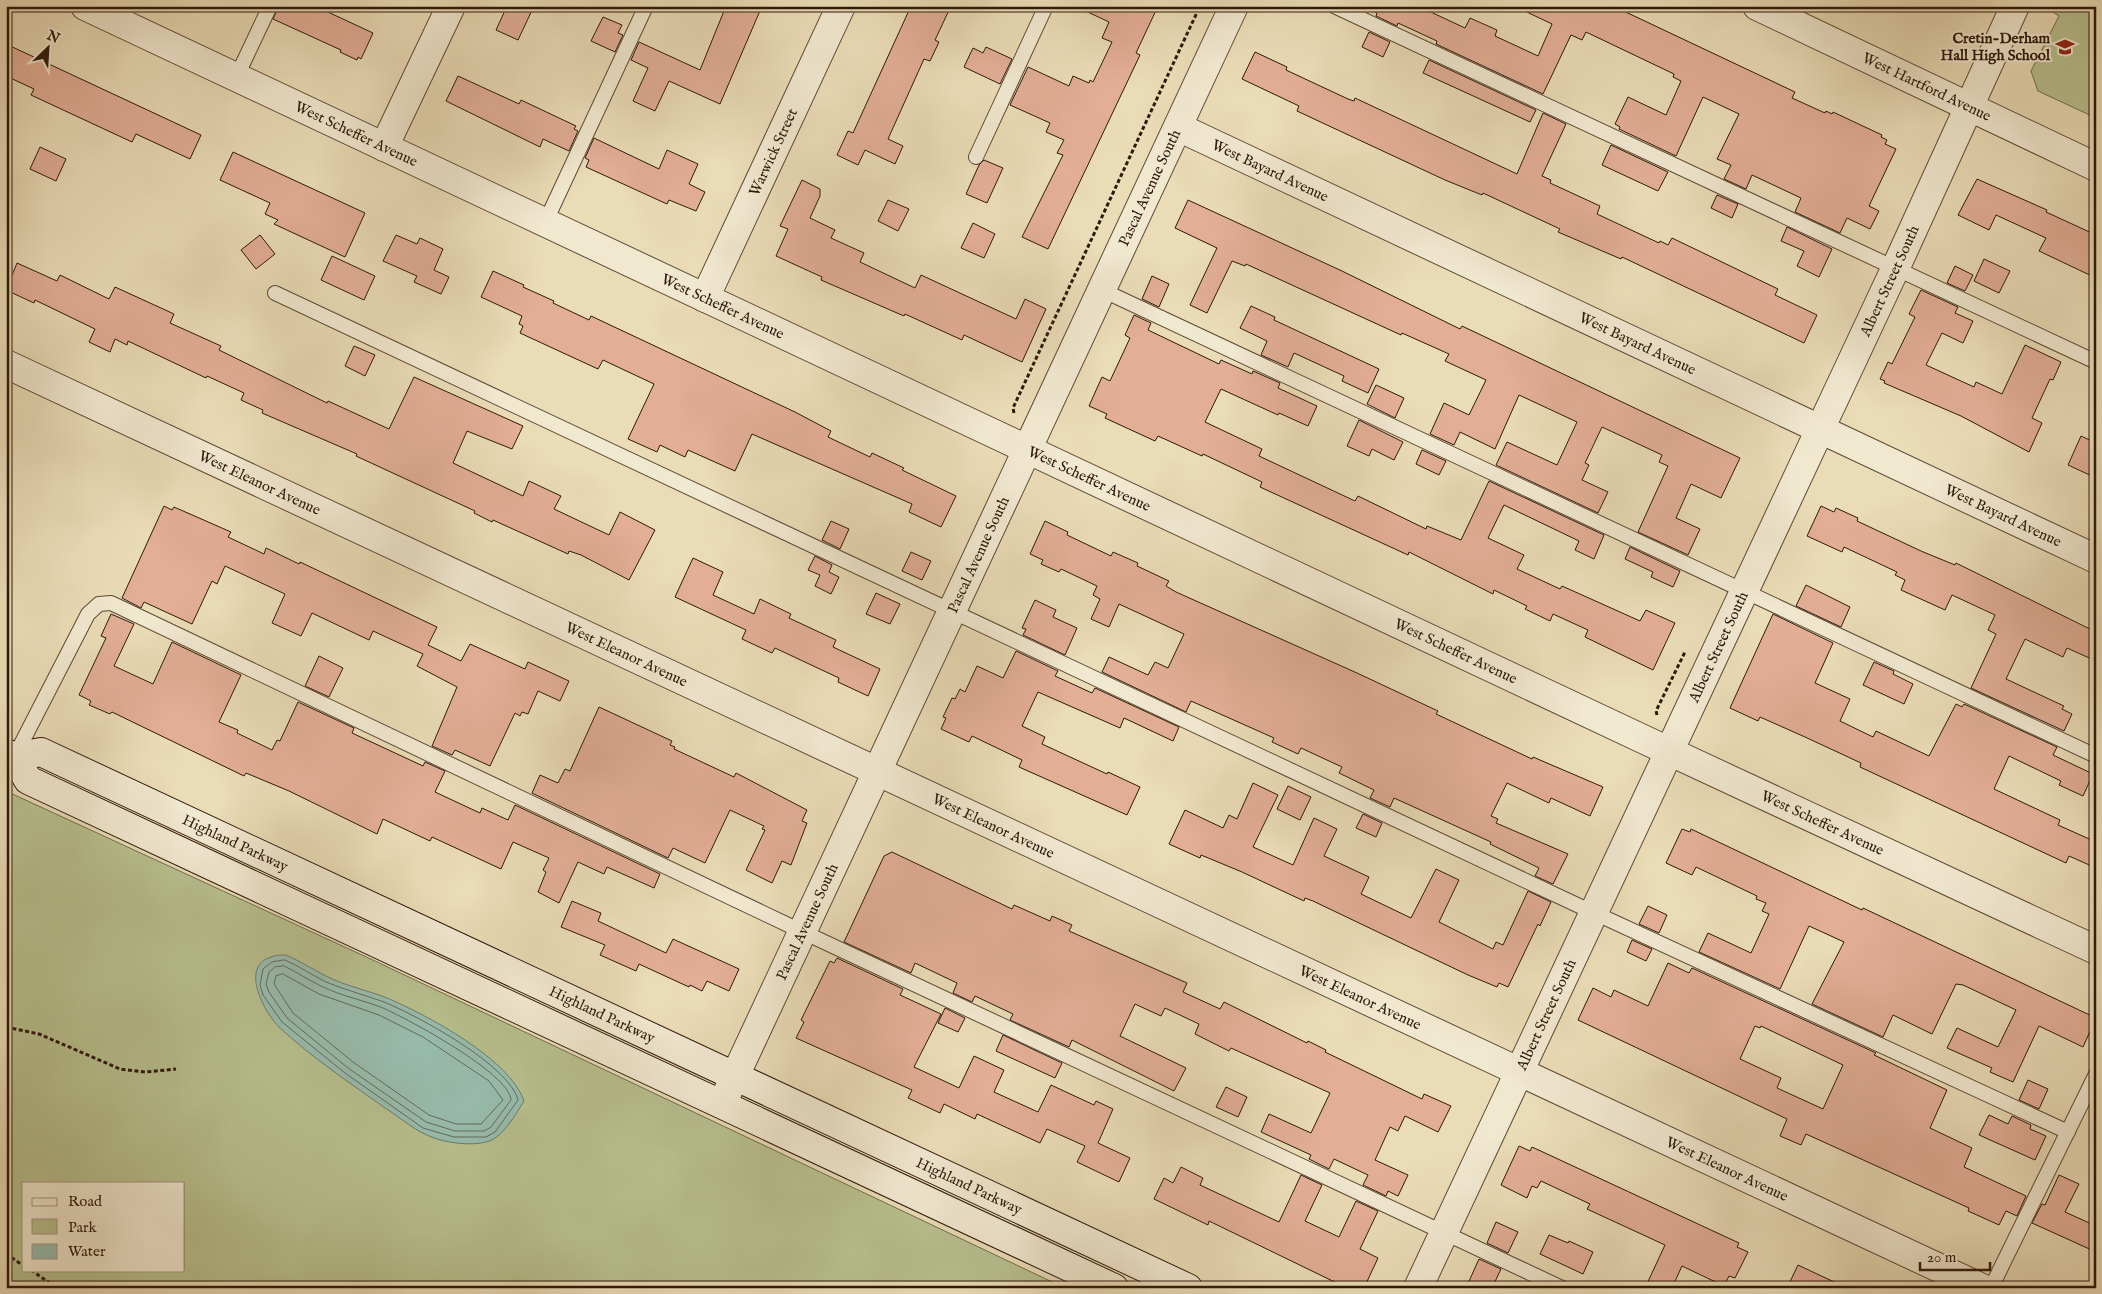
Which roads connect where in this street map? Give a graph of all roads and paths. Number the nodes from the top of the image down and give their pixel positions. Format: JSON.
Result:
{"nodes":[{"id":1,"x":85,"y":6,"type":"edge"},
{"id":2,"x":270,"y":6,"type":"edge"},
{"id":3,"x":451,"y":6,"type":"edge"},
{"id":4,"x":646,"y":6,"type":"edge"},
{"id":5,"x":841,"y":6,"type":"edge"},
{"id":6,"x":1046,"y":6,"type":"edge"},
{"id":7,"x":1200,"y":6,"type":"edge"},
{"id":8,"x":1234,"y":6,"type":"edge"},
{"id":9,"x":1334,"y":6,"type":"edge"},
{"id":10,"x":1756,"y":6,"type":"edge"},
{"id":11,"x":2015,"y":6,"type":"edge"},
{"id":12,"x":236,"y":78,"type":"junction"},
{"id":13,"x":1969,"y":106,"type":"junction"},
{"id":14,"x":1178,"y":127,"type":"junction"},
{"id":15,"x":384,"y":147,"type":"junction"},
{"id":16,"x":976,"y":157,"type":"dead end"},
{"id":17,"x":2096,"y":167,"type":"edge"},
{"id":18,"x":544,"y":223,"type":"junction"},
{"id":19,"x":1896,"y":267,"type":"junction"},
{"id":20,"x":1102,"y":290,"type":"junction"},
{"id":21,"x":275,"y":293,"type":"dead end"},
{"id":22,"x":705,"y":298,"type":"junction"},
{"id":23,"x":2096,"y":362,"type":"edge"},
{"id":24,"x":6,"y":364,"type":"edge"},
{"id":25,"x":1014,"y":413,"type":"dead end"},
{"id":26,"x":1820,"y":429,"type":"junction"},
{"id":27,"x":1028,"y":450,"type":"junction"},
{"id":28,"x":2096,"y":559,"type":"edge"},
{"id":29,"x":1745,"y":590,"type":"junction"},
{"id":30,"x":953,"y":610,"type":"junction"},
{"id":31,"x":1669,"y":752,"type":"junction"},
{"id":32,"x":11,"y":755,"type":"edge"},
{"id":33,"x":2096,"y":756,"type":"edge"},
{"id":34,"x":878,"y":771,"type":"junction"},
{"id":35,"x":1594,"y":912,"type":"junction"},
{"id":36,"x":803,"y":932,"type":"junction"},
{"id":37,"x":2096,"y":950,"type":"edge"},
{"id":38,"x":6,"y":1028,"type":"edge"},
{"id":39,"x":176,"y":1069,"type":"dead end"},
{"id":40,"x":1519,"y":1073,"type":"junction"},
{"id":41,"x":2096,"y":1074,"type":"edge"},
{"id":42,"x":734,"y":1077,"type":"junction"},
{"id":43,"x":722,"y":1104,"type":"junction"},
{"id":44,"x":2068,"y":1132,"type":"junction"},
{"id":45,"x":1444,"y":1233,"type":"junction"},
{"id":46,"x":6,"y":1254,"type":"edge"},
{"id":47,"x":22,"y":1265,"type":"edge"},
{"id":48,"x":34,"y":1272,"type":"edge"},
{"id":49,"x":58,"y":1288,"type":"edge"},
{"id":50,"x":1114,"y":1288,"type":"edge"},
{"id":51,"x":1188,"y":1288,"type":"edge"},
{"id":52,"x":1418,"y":1288,"type":"edge"},
{"id":53,"x":1562,"y":1288,"type":"edge"},
{"id":54,"x":1982,"y":1288,"type":"edge"},
{"id":55,"x":1991,"y":1288,"type":"edge"}],
"edges":[{"from":1,"to":12,"type":"street","name":"West Scheffer Avenue"},
{"from":2,"to":12,"type":"lane"},
{"from":3,"to":15,"type":"street"},
{"from":4,"to":18,"type":"lane"},
{"from":5,"to":22,"type":"street","name":"Warwick Street"},
{"from":6,"to":16,"type":"lane"},
{"from":7,"to":25,"type":"path"},
{"from":8,"to":14,"type":"street","name":"Pascal Avenue South"},
{"from":9,"to":19,"type":"lane"},
{"from":10,"to":13,"type":"street","name":"West Hartford Avenue"},
{"from":11,"to":13,"type":"street","name":"Albert Street South"},
{"from":12,"to":15,"type":"street","name":"West Scheffer Avenue"},
{"from":13,"to":17,"type":"street","name":"West Hartford Avenue"},
{"from":13,"to":19,"type":"street","name":"Albert Street South"},
{"from":14,"to":20,"type":"street","name":"Pascal Avenue South"},
{"from":14,"to":26,"type":"street","name":"West Bayard Avenue"},
{"from":15,"to":18,"type":"street","name":"West Scheffer Avenue"},
{"from":18,"to":22,"type":"street","name":"West Scheffer Avenue"},
{"from":19,"to":23,"type":"lane"},
{"from":19,"to":26,"type":"street","name":"Albert Street South"},
{"from":20,"to":27,"type":"street","name":"Pascal Avenue South"},
{"from":20,"to":29,"type":"lane"},
{"from":21,"to":30,"type":"lane"},
{"from":22,"to":27,"type":"street","name":"West Scheffer Avenue"},
{"from":24,"to":34,"type":"street","name":"West Eleanor Avenue"},
{"from":26,"to":28,"type":"street","name":"West Bayard Avenue"},
{"from":26,"to":29,"type":"street","name":"Albert Street South"},
{"from":27,"to":30,"type":"street","name":"Pascal Avenue South"},
{"from":27,"to":31,"type":"street","name":"West Scheffer Avenue"},
{"from":29,"to":31,"type":"street","name":"Albert Street South"},
{"from":29,"to":33,"type":"lane"},
{"from":30,"to":34,"type":"street","name":"Pascal Avenue South"},
{"from":30,"to":35,"type":"lane"},
{"from":31,"to":35,"type":"street","name":"Albert Street South"},
{"from":31,"to":37,"type":"street","name":"West Scheffer Avenue"},
{"from":32,"to":36,"type":"lane"},
{"from":32,"to":42,"type":"street","name":"Highland Parkway"},
{"from":32,"to":43,"type":"street","name":"Highland Parkway"},
{"from":34,"to":36,"type":"street","name":"Pascal Avenue South"},
{"from":34,"to":40,"type":"street","name":"West Eleanor Avenue"},
{"from":35,"to":40,"type":"street","name":"Albert Street South"},
{"from":35,"to":44,"type":"lane"},
{"from":36,"to":42,"type":"street","name":"Pascal Avenue South"},
{"from":36,"to":45,"type":"lane"},
{"from":38,"to":39,"type":"path"},
{"from":40,"to":45,"type":"street","name":"Albert Street South"},
{"from":40,"to":54,"type":"street","name":"West Eleanor Avenue"},
{"from":41,"to":44,"type":"lane"},
{"from":42,"to":43,"type":"street","name":"Pascal Avenue South"},
{"from":42,"to":51,"type":"street","name":"Highland Parkway"},
{"from":43,"to":50,"type":"street","name":"Highland Parkway"},
{"from":44,"to":55,"type":"lane"},
{"from":45,"to":52,"type":"street","name":"Albert Street South"},
{"from":45,"to":53,"type":"lane"},
{"from":46,"to":47,"type":"path"},
{"from":48,"to":49,"type":"path"}]}
